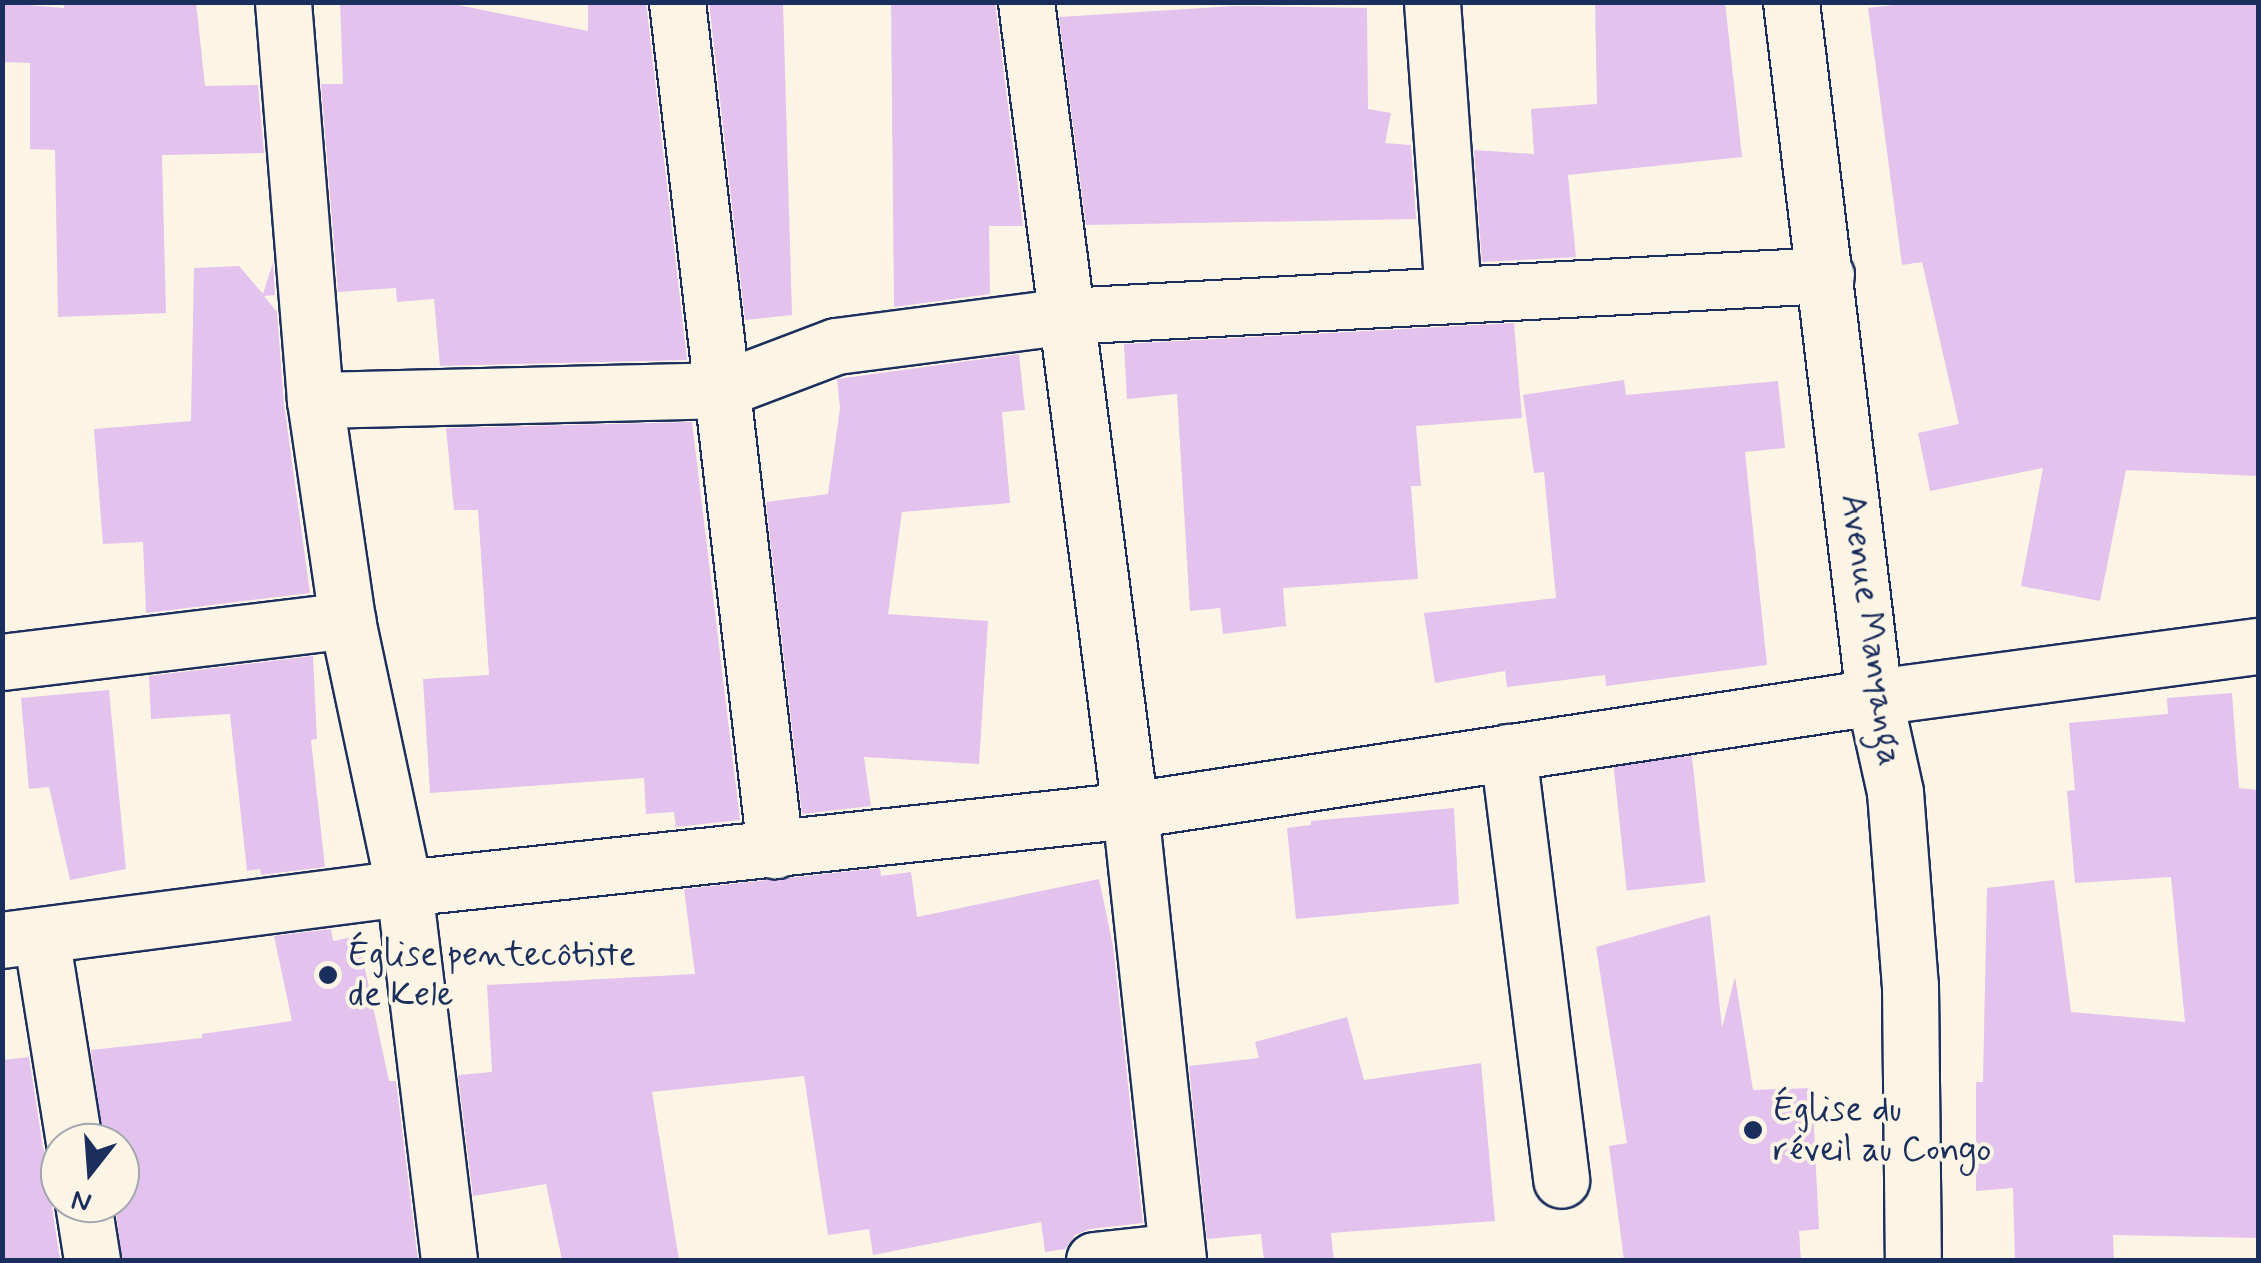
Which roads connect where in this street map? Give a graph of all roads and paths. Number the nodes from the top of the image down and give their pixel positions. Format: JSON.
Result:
{"nodes":[{"id":1,"x":283,"y":2,"type":"edge"},
{"id":2,"x":676,"y":2,"type":"edge"},
{"id":3,"x":1026,"y":2,"type":"edge"},
{"id":4,"x":1432,"y":2,"type":"edge"},
{"id":5,"x":1791,"y":2,"type":"edge"},
{"id":6,"x":1826,"y":275,"type":"junction"},
{"id":7,"x":1453,"y":294,"type":"junction"},
{"id":8,"x":1066,"y":316,"type":"junction"},
{"id":9,"x":720,"y":390,"type":"junction"},
{"id":10,"x":315,"y":400,"type":"junction"},
{"id":11,"x":347,"y":620,"type":"junction"},
{"id":12,"x":2258,"y":646,"type":"edge"},
{"id":13,"x":2,"y":662,"type":"edge"},
{"id":14,"x":1874,"y":697,"type":"junction"},
{"id":15,"x":1508,"y":752,"type":"junction"},
{"id":16,"x":1130,"y":810,"type":"junction"},
{"id":17,"x":776,"y":850,"type":"junction"},
{"id":18,"x":404,"y":888,"type":"junction"},
{"id":19,"x":22,"y":938,"type":"edge"},
{"id":20,"x":69,"y":1123,"type":"edge"},
{"id":21,"x":1561,"y":1180,"type":"dead end"},
{"id":22,"x":86,"y":1223,"type":"edge"},
{"id":23,"x":1177,"y":1256,"type":"edge"},
{"id":24,"x":92,"y":1260,"type":"edge"},
{"id":25,"x":449,"y":1260,"type":"edge"},
{"id":26,"x":1094,"y":1260,"type":"edge"},
{"id":27,"x":1913,"y":1260,"type":"edge"}],
"edges":[{"from":1,"to":10,"type":"street"},
{"from":2,"to":9,"type":"street"},
{"from":3,"to":8,"type":"street"},
{"from":4,"to":7,"type":"street"},
{"from":5,"to":6,"type":"street","name":"Avenue Manyanga"},
{"from":6,"to":7,"type":"street"},
{"from":6,"to":14,"type":"street","name":"Avenue Manyanga"},
{"from":7,"to":8,"type":"street"},
{"from":8,"to":9,"type":"street"},
{"from":8,"to":16,"type":"street"},
{"from":9,"to":10,"type":"street"},
{"from":9,"to":17,"type":"street"},
{"from":10,"to":11,"type":"street"},
{"from":11,"to":13,"type":"street"},
{"from":11,"to":18,"type":"street"},
{"from":12,"to":14,"type":"street"},
{"from":14,"to":15,"type":"street"},
{"from":14,"to":27,"type":"street","name":"Avenue Manyanga"},
{"from":15,"to":16,"type":"street"},
{"from":15,"to":21,"type":"street"},
{"from":16,"to":17,"type":"street"},
{"from":16,"to":23,"type":"street"},
{"from":17,"to":18,"type":"street"},
{"from":18,"to":19,"type":"street"},
{"from":18,"to":25,"type":"street"},
{"from":19,"to":20,"type":"street"},
{"from":22,"to":24,"type":"street"},
{"from":23,"to":26,"type":"street"}]}
